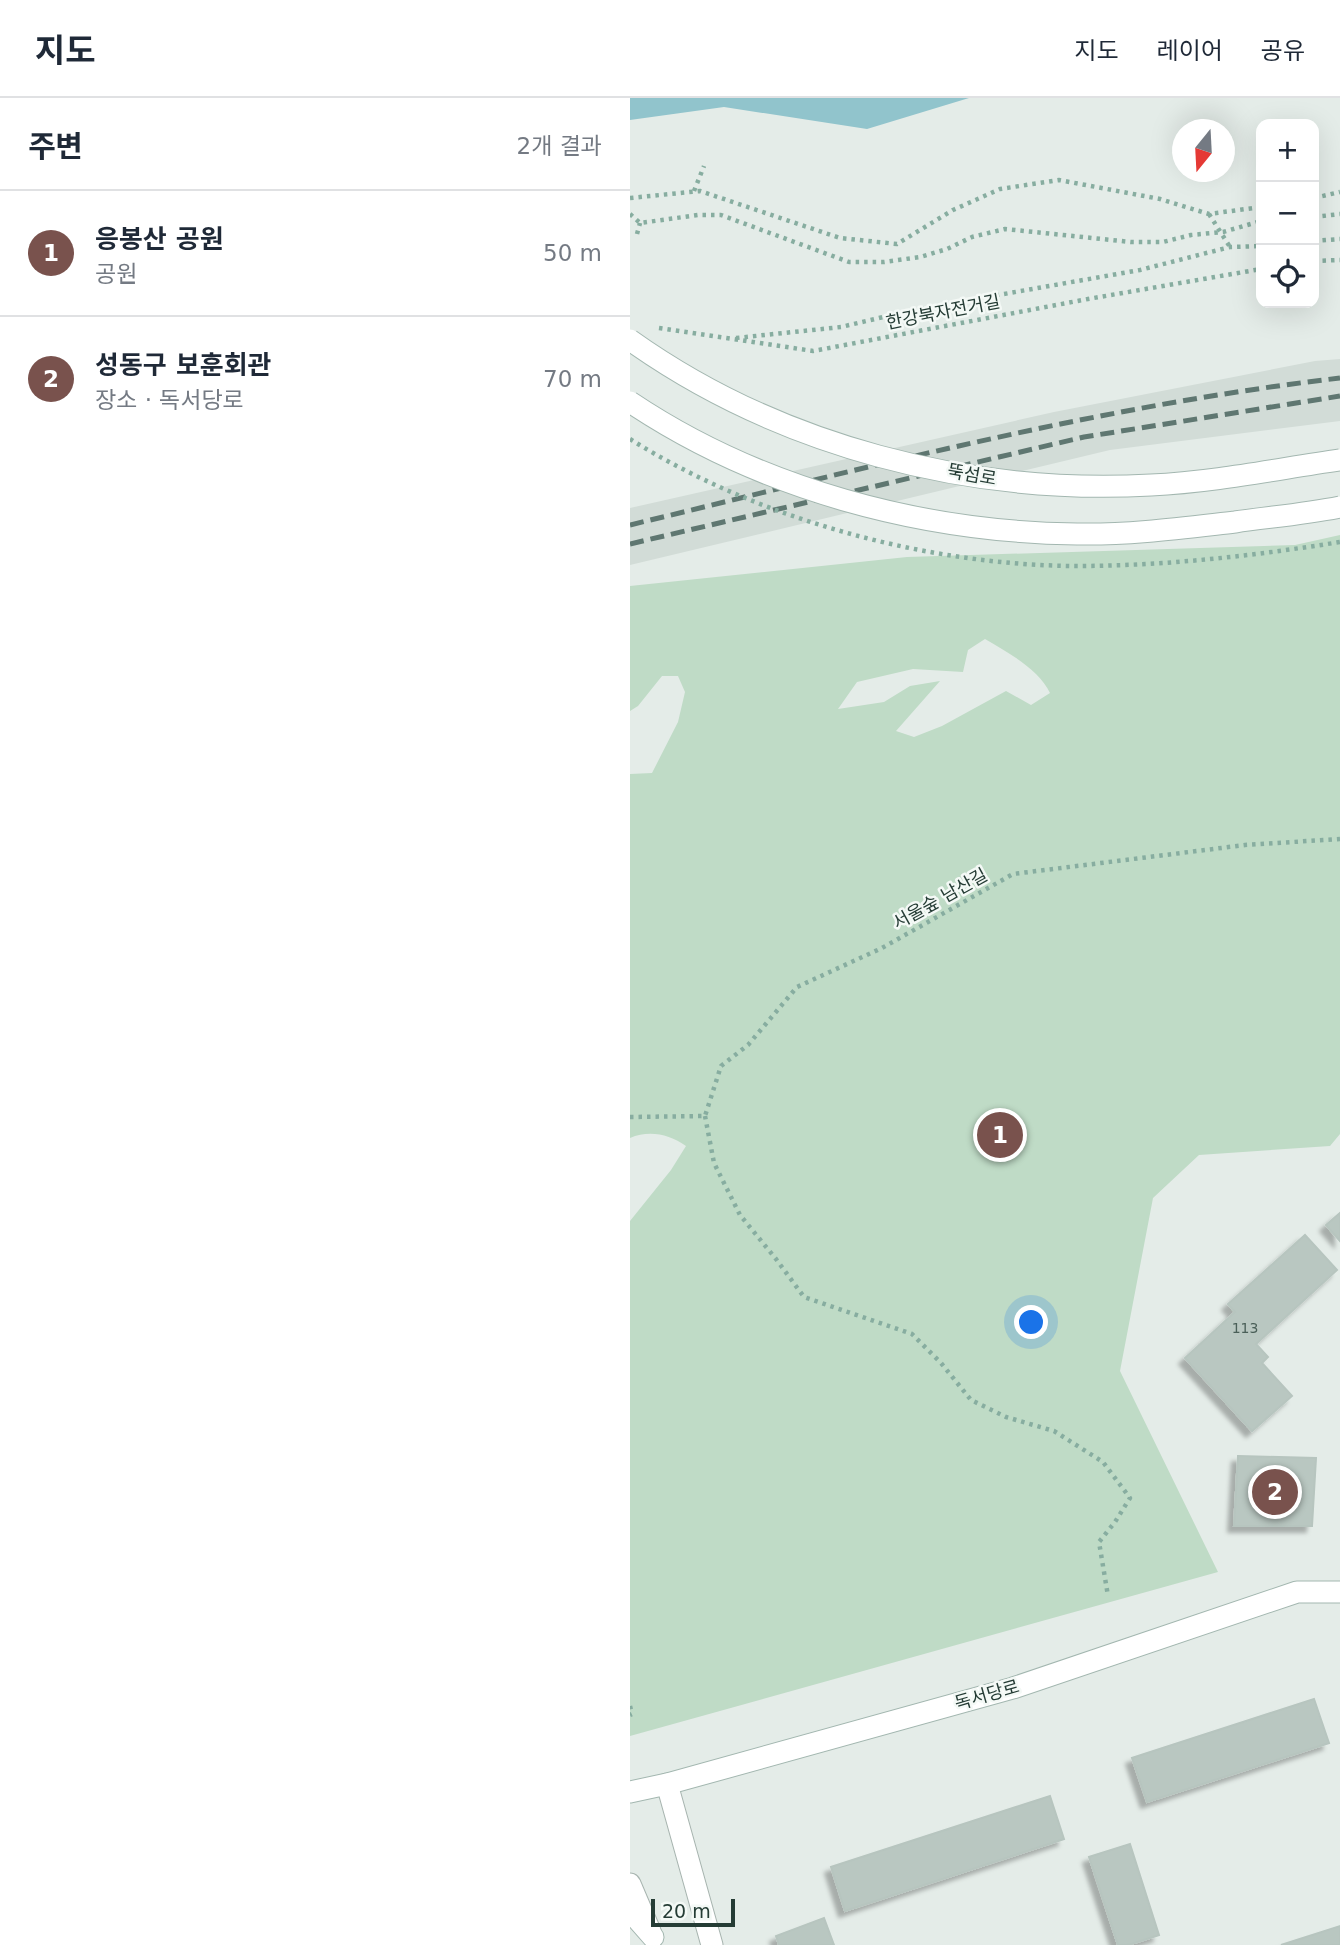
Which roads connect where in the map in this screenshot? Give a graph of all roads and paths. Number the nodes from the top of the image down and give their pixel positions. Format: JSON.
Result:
{"nodes":[{"id":1,"x":704,"y":166,"type":"dead end"},
{"id":2,"x":694,"y":191,"type":"junction"},
{"id":3,"x":1340,"y":192,"type":"edge"},
{"id":4,"x":1319,"y":197,"type":"edge"},
{"id":5,"x":630,"y":198,"type":"edge"},
{"id":6,"x":1256,"y":208,"type":"edge"},
{"id":7,"x":630,"y":214,"type":"edge"},
{"id":8,"x":1209,"y":214,"type":"junction"},
{"id":9,"x":1340,"y":214,"type":"edge"},
{"id":10,"x":1319,"y":216,"type":"edge"},
{"id":11,"x":1256,"y":222,"type":"edge"},
{"id":12,"x":640,"y":223,"type":"junction"},
{"id":13,"x":1220,"y":232,"type":"junction"},
{"id":14,"x":637,"y":234,"type":"dead end"},
{"id":15,"x":1340,"y":239,"type":"edge"},
{"id":16,"x":1319,"y":241,"type":"edge"},
{"id":17,"x":1256,"y":246,"type":"edge"},
{"id":18,"x":1230,"y":247,"type":"junction"},
{"id":19,"x":1340,"y":260,"type":"edge"},
{"id":20,"x":1319,"y":261,"type":"edge"},
{"id":21,"x":1256,"y":271,"type":"edge"},
{"id":22,"x":657,"y":327,"type":"dead end"},
{"id":23,"x":729,"y":339,"type":"junction"},
{"id":24,"x":630,"y":340,"type":"edge"},
{"id":25,"x":630,"y":402,"type":"edge"},
{"id":26,"x":1340,"y":460,"type":"edge"},
{"id":27,"x":1340,"y":507,"type":"edge"},
{"id":28,"x":1340,"y":839,"type":"edge"},
{"id":29,"x":705,"y":1116,"type":"junction"},
{"id":30,"x":630,"y":1117,"type":"edge"},
{"id":31,"x":1340,"y":1592,"type":"edge"},
{"id":32,"x":1108,"y":1596,"type":"dead end"},
{"id":33,"x":630,"y":1706,"type":"edge"},
{"id":34,"x":630,"y":1715,"type":"edge"},
{"id":35,"x":667,"y":1784,"type":"junction"},
{"id":36,"x":630,"y":1792,"type":"edge"},
{"id":37,"x":630,"y":1884,"type":"edge"},
{"id":38,"x":630,"y":1911,"type":"edge"},
{"id":39,"x":655,"y":1941,"type":"edge"},
{"id":40,"x":712,"y":1945,"type":"edge"}],
"edges":[{"from":1,"to":2,"type":"path"},
{"from":2,"to":5,"type":"path"},
{"from":2,"to":8,"type":"path"},
{"from":3,"to":4,"type":"path"},
{"from":6,"to":8,"type":"path"},
{"from":7,"to":12,"type":"path"},
{"from":8,"to":13,"type":"path"},
{"from":9,"to":10,"type":"path"},
{"from":11,"to":13,"type":"path"},
{"from":12,"to":13,"type":"path"},
{"from":12,"to":14,"type":"path"},
{"from":13,"to":18,"type":"path"},
{"from":15,"to":16,"type":"path"},
{"from":17,"to":18,"type":"path"},
{"from":18,"to":23,"type":"path"},
{"from":19,"to":20,"type":"path"},
{"from":21,"to":23,"type":"path","name":"한강북자전거길"},
{"from":22,"to":23,"type":"path","name":"한강북자전거길"},
{"from":24,"to":26,"type":"main road","name":"뚝섬로","bridge":true},
{"from":25,"to":27,"type":"main road","bridge":true},
{"from":28,"to":29,"type":"path","name":"서울숲 남산길"},
{"from":29,"to":30,"type":"path"},
{"from":29,"to":32,"type":"path"},
{"from":31,"to":35,"type":"main road","name":"독서당로"},
{"from":33,"to":34,"type":"path"},
{"from":35,"to":36,"type":"main road","name":"독서당로"},
{"from":35,"to":40,"type":"main road"},
{"from":37,"to":39,"type":"main road"},
{"from":38,"to":39,"type":"main road"}]}
